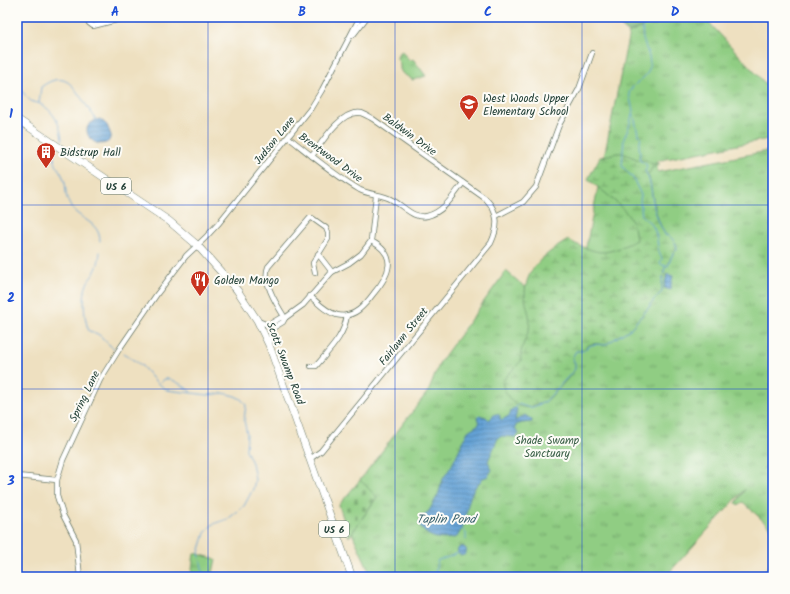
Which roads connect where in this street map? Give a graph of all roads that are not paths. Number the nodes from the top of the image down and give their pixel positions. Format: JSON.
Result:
{"nodes":[{"id":1,"x":128,"y":17,"type":"edge"},
{"id":2,"x":360,"y":17,"type":"edge"},
{"id":3,"x":367,"y":17,"type":"edge"},
{"id":4,"x":89,"y":23,"type":"dead end"},
{"id":5,"x":351,"y":36,"type":"junction"},
{"id":6,"x":592,"y":53,"type":"dead end"},
{"id":7,"x":17,"y":119,"type":"edge"},
{"id":8,"x":288,"y":137,"type":"junction"},
{"id":9,"x":312,"y":156,"type":"junction"},
{"id":10,"x":463,"y":183,"type":"junction"},
{"id":11,"x":376,"y":196,"type":"junction"},
{"id":12,"x":496,"y":216,"type":"junction"},
{"id":13,"x":371,"y":241,"type":"junction"},
{"id":14,"x":197,"y":245,"type":"junction"},
{"id":15,"x":318,"y":254,"type":"junction"},
{"id":16,"x":332,"y":272,"type":"junction"},
{"id":17,"x":315,"y":273,"type":"dead end"},
{"id":18,"x":310,"y":296,"type":"junction"},
{"id":19,"x":347,"y":315,"type":"junction"},
{"id":20,"x":285,"y":318,"type":"junction"},
{"id":21,"x":257,"y":320,"type":"junction"},
{"id":22,"x":270,"y":345,"type":"junction"},
{"id":23,"x":311,"y":366,"type":"dead end"},
{"id":24,"x":310,"y":460,"type":"junction"},
{"id":25,"x":17,"y":476,"type":"edge"},
{"id":26,"x":57,"y":480,"type":"junction"},
{"id":27,"x":80,"y":577,"type":"edge"},
{"id":28,"x":352,"y":577,"type":"edge"}],
"edges":[{"from":1,"to":4,"type":"street"},
{"from":2,"to":5,"type":"street","name":"Judson Lane"},
{"from":3,"to":5,"type":"street","name":"Judson Lane"},
{"from":5,"to":8,"type":"street","name":"Judson Lane"},
{"from":6,"to":12,"type":"street"},
{"from":7,"to":14,"type":"highway","name":"Scott Swamp Road","number":"US 6"},
{"from":8,"to":9,"type":"street","name":"Brentwood Drive"},
{"from":8,"to":14,"type":"street","name":"Judson Lane"},
{"from":9,"to":10,"type":"street","name":"Baldwin Drive"},
{"from":9,"to":11,"type":"street","name":"Brentwood Drive"},
{"from":10,"to":11,"type":"street","name":"Brentwood Drive"},
{"from":10,"to":12,"type":"street","name":"Baldwin Drive"},
{"from":11,"to":13,"type":"street"},
{"from":12,"to":24,"type":"street","name":"Fairlawn Street"},
{"from":13,"to":16,"type":"street"},
{"from":13,"to":19,"type":"street"},
{"from":14,"to":21,"type":"highway","name":"Scott Swamp Road","number":"US 6"},
{"from":14,"to":26,"type":"street","name":"Spring Lane"},
{"from":15,"to":16,"type":"street"},
{"from":15,"to":17,"type":"street"},
{"from":15,"to":20,"type":"street"},
{"from":16,"to":18,"type":"street"},
{"from":18,"to":19,"type":"street"},
{"from":18,"to":20,"type":"street"},
{"from":19,"to":23,"type":"street"},
{"from":20,"to":21,"type":"street"},
{"from":20,"to":22,"type":"street"},
{"from":21,"to":22,"type":"highway","name":"Scott Swamp Road","number":"US 6"},
{"from":22,"to":24,"type":"highway","name":"Scott Swamp Road","number":"US 6"},
{"from":24,"to":28,"type":"highway","name":"Scott Swamp Road","number":"US 6"},
{"from":25,"to":26,"type":"street"},
{"from":26,"to":27,"type":"street","name":"Spring Lane"}]}
